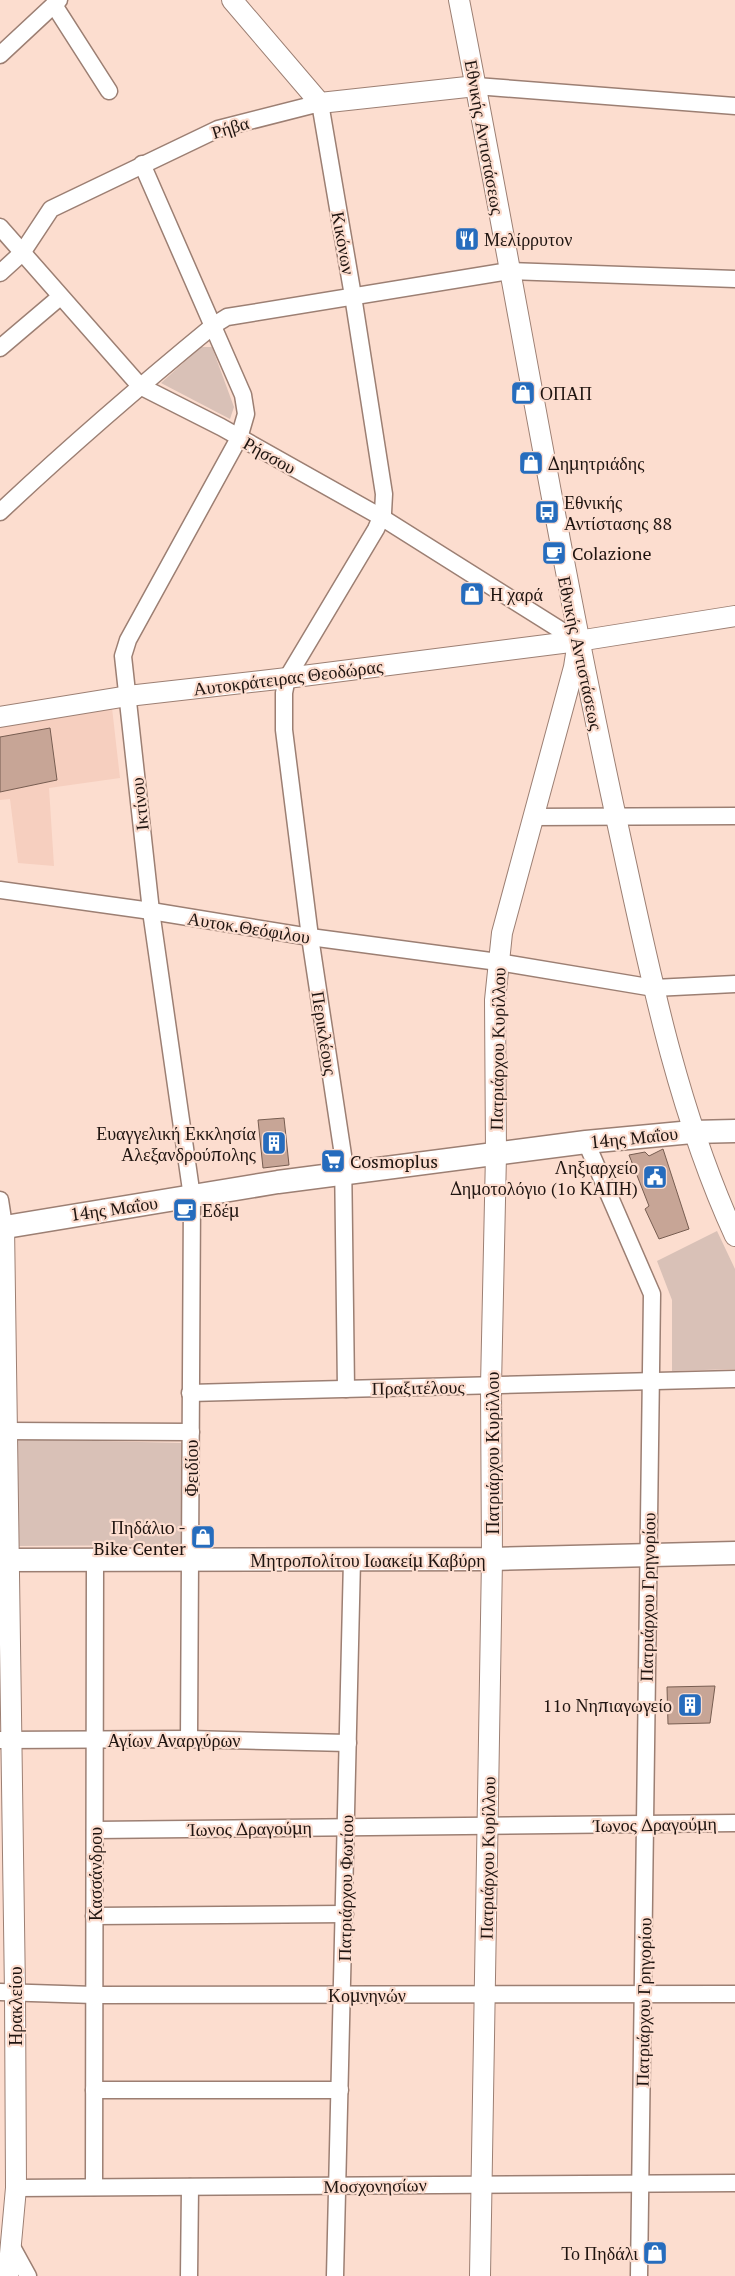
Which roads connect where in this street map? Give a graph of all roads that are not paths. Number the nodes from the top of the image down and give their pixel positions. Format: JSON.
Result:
{"nodes":[{"id":1,"x":232,"y":0,"type":"edge"},
{"id":2,"x":459,"y":0,"type":"edge"},
{"id":3,"x":57,"y":2,"type":"edge"},
{"id":4,"x":0,"y":55,"type":"edge"},
{"id":5,"x":476,"y":86,"type":"junction"},
{"id":6,"x":109,"y":91,"type":"dead end"},
{"id":7,"x":320,"y":103,"type":"junction"},
{"id":8,"x":735,"y":106,"type":"edge"},
{"id":9,"x":142,"y":164,"type":"junction"},
{"id":10,"x":0,"y":227,"type":"edge"},
{"id":11,"x":22,"y":253,"type":"junction"},
{"id":12,"x":510,"y":271,"type":"junction"},
{"id":13,"x":0,"y":274,"type":"edge"},
{"id":14,"x":735,"y":278,"type":"edge"},
{"id":15,"x":354,"y":296,"type":"junction"},
{"id":16,"x":60,"y":297,"type":"junction"},
{"id":17,"x":214,"y":324,"type":"junction"},
{"id":18,"x":0,"y":348,"type":"edge"},
{"id":19,"x":140,"y":386,"type":"junction"},
{"id":20,"x":240,"y":438,"type":"junction"},
{"id":21,"x":0,"y":512,"type":"edge"},
{"id":22,"x":381,"y":517,"type":"junction"},
{"id":23,"x":735,"y":616,"type":"edge"},
{"id":24,"x":578,"y":641,"type":"junction"},
{"id":25,"x":286,"y":678,"type":"junction"},
{"id":26,"x":128,"y":696,"type":"junction"},
{"id":27,"x":0,"y":717,"type":"edge"},
{"id":28,"x":735,"y":816,"type":"edge"},
{"id":29,"x":533,"y":817,"type":"junction"},
{"id":30,"x":616,"y":817,"type":"junction"},
{"id":31,"x":0,"y":890,"type":"edge"},
{"id":32,"x":151,"y":911,"type":"junction"},
{"id":33,"x":310,"y":938,"type":"junction"},
{"id":34,"x":498,"y":962,"type":"junction"},
{"id":35,"x":735,"y":984,"type":"edge"},
{"id":36,"x":654,"y":988,"type":"junction"},
{"id":37,"x":735,"y":1131,"type":"edge"},
{"id":38,"x":692,"y":1132,"type":"junction"},
{"id":39,"x":586,"y":1142,"type":"junction"},
{"id":40,"x":496,"y":1154,"type":"junction"},
{"id":41,"x":344,"y":1174,"type":"junction"},
{"id":42,"x":192,"y":1197,"type":"junction"},
{"id":43,"x":0,"y":1200,"type":"edge"},
{"id":44,"x":2,"y":1227,"type":"edge"},
{"id":45,"x":735,"y":1236,"type":"edge"},
{"id":46,"x":735,"y":1379,"type":"edge"},
{"id":47,"x":651,"y":1382,"type":"junction"},
{"id":48,"x":491,"y":1386,"type":"junction"},
{"id":49,"x":346,"y":1389,"type":"junction"},
{"id":50,"x":190,"y":1393,"type":"junction"},
{"id":51,"x":6,"y":1431,"type":"junction"},
{"id":52,"x":191,"y":1432,"type":"junction"},
{"id":53,"x":735,"y":1553,"type":"edge"},
{"id":54,"x":647,"y":1555,"type":"junction"},
{"id":55,"x":492,"y":1559,"type":"junction"},
{"id":56,"x":4,"y":1560,"type":"edge"},
{"id":57,"x":95,"y":1560,"type":"junction"},
{"id":58,"x":352,"y":1560,"type":"junction"},
{"id":59,"x":192,"y":1561,"type":"junction"},
{"id":60,"x":189,"y":1739,"type":"junction"},
{"id":61,"x":6,"y":1740,"type":"edge"},
{"id":62,"x":95,"y":1740,"type":"junction"},
{"id":63,"x":348,"y":1743,"type":"junction"},
{"id":64,"x":735,"y":1823,"type":"edge"},
{"id":65,"x":645,"y":1824,"type":"junction"},
{"id":66,"x":488,"y":1826,"type":"junction"},
{"id":67,"x":347,"y":1827,"type":"junction"},
{"id":68,"x":95,"y":1830,"type":"junction"},
{"id":69,"x":345,"y":1914,"type":"junction"},
{"id":70,"x":94,"y":1916,"type":"junction"},
{"id":71,"x":8,"y":1992,"type":"edge"},
{"id":72,"x":735,"y":1994,"type":"edge"},
{"id":73,"x":94,"y":1995,"type":"junction"},
{"id":74,"x":343,"y":1995,"type":"junction"},
{"id":75,"x":485,"y":1995,"type":"junction"},
{"id":76,"x":643,"y":1995,"type":"junction"},
{"id":77,"x":94,"y":2090,"type":"junction"},
{"id":78,"x":340,"y":2090,"type":"junction"},
{"id":79,"x":641,"y":2183,"type":"junction"},
{"id":80,"x":735,"y":2183,"type":"edge"},
{"id":81,"x":482,"y":2184,"type":"junction"},
{"id":82,"x":337,"y":2186,"type":"junction"},
{"id":83,"x":94,"y":2187,"type":"junction"},
{"id":84,"x":190,"y":2187,"type":"junction"},
{"id":85,"x":16,"y":2188,"type":"junction"},
{"id":86,"x":5,"y":2253,"type":"edge"},
{"id":87,"x":8,"y":2276,"type":"edge"},
{"id":88,"x":28,"y":2276,"type":"edge"},
{"id":89,"x":189,"y":2276,"type":"edge"},
{"id":90,"x":335,"y":2276,"type":"edge"},
{"id":91,"x":480,"y":2276,"type":"edge"},
{"id":92,"x":639,"y":2276,"type":"edge"}],
"edges":[{"from":1,"to":7,"type":"street"},
{"from":2,"to":5,"type":"street","name":"Εθνικής Αντιστάσεως"},
{"from":3,"to":4,"type":"street"},
{"from":3,"to":6,"type":"street"},
{"from":5,"to":7,"type":"street","name":"Ρήβα"},
{"from":5,"to":8,"type":"street"},
{"from":5,"to":12,"type":"street","name":"Εθνικής Αντιστάσεως"},
{"from":7,"to":9,"type":"street","name":"Ρήβα"},
{"from":7,"to":15,"type":"street","name":"Κικόνων"},
{"from":9,"to":11,"type":"street","name":"Ρήβα"},
{"from":9,"to":17,"type":"street","name":"Ικτίνου"},
{"from":10,"to":11,"type":"street","name":"Ρήσσου"},
{"from":11,"to":13,"type":"street","name":"Ρήβα"},
{"from":11,"to":16,"type":"street","name":"Ρήσσου"},
{"from":12,"to":14,"type":"street"},
{"from":12,"to":15,"type":"street"},
{"from":12,"to":24,"type":"street","name":"Εθνικής Αντιστάσεως"},
{"from":15,"to":17,"type":"street"},
{"from":15,"to":22,"type":"street","name":"Κικόνων"},
{"from":16,"to":18,"type":"street"},
{"from":16,"to":19,"type":"street","name":"Ρήσσου"},
{"from":17,"to":19,"type":"street"},
{"from":17,"to":20,"type":"street","name":"Ικτίνου"},
{"from":19,"to":20,"type":"street","name":"Ρήσσου"},
{"from":19,"to":21,"type":"street"},
{"from":20,"to":22,"type":"street","name":"Ρήσσου"},
{"from":20,"to":26,"type":"street","name":"Ικτίνου"},
{"from":22,"to":24,"type":"street","name":"Ρήσσου"},
{"from":22,"to":25,"type":"street"},
{"from":23,"to":24,"type":"street","name":"Αυτοκράτειρας Θεοδώρας"},
{"from":24,"to":25,"type":"street","name":"Αυτοκράτειρας Θεοδώρας"},
{"from":24,"to":29,"type":"street","name":"Πατριάρχου Κυρίλλου"},
{"from":24,"to":30,"type":"street","name":"Εθνικής Αντιστάσεως"},
{"from":25,"to":26,"type":"street","name":"Αυτοκράτειρας Θεοδώρας"},
{"from":25,"to":33,"type":"street","name":"Περικλέους"},
{"from":26,"to":27,"type":"street","name":"Αυτοκράτειρας Θεοδώρας"},
{"from":26,"to":32,"type":"street","name":"Ικτίνου"},
{"from":28,"to":30,"type":"street"},
{"from":29,"to":30,"type":"street"},
{"from":29,"to":34,"type":"street","name":"Πατριάρχου Κυρίλλου"},
{"from":30,"to":36,"type":"street","name":"Εθνικής Αντιστάσεως"},
{"from":31,"to":32,"type":"street","name":"Αυτοκ.Θεόφιλου"},
{"from":32,"to":33,"type":"street","name":"Αυτοκ.Θεόφιλου"},
{"from":32,"to":42,"type":"street","name":"Ικτίνου"},
{"from":33,"to":34,"type":"street","name":"Αυτοκ.Θεόφιλου"},
{"from":33,"to":41,"type":"street","name":"Περικλέους"},
{"from":34,"to":36,"type":"street","name":"Αυτοκ.Θεόφιλου"},
{"from":34,"to":40,"type":"street","name":"Πατριάρχου Κυρίλλου"},
{"from":35,"to":36,"type":"street","name":"Αυτοκ.Θεόφιλου"},
{"from":36,"to":38,"type":"street","name":"Εθνικής Αντιστάσεως"},
{"from":37,"to":38,"type":"main road","name":"14ης Μαΐου"},
{"from":38,"to":39,"type":"main road","name":"14ης Μαΐου"},
{"from":38,"to":45,"type":"street","name":"Εθνικής Αντιστάσεως"},
{"from":39,"to":40,"type":"main road","name":"14ης Μαΐου"},
{"from":39,"to":47,"type":"street","name":"Πατριάρχου Γρηγορίου"},
{"from":40,"to":41,"type":"main road","name":"14ης Μαΐου"},
{"from":40,"to":48,"type":"street","name":"Πατριάρχου Κυρίλλου"},
{"from":41,"to":42,"type":"main road","name":"14ης Μαΐου"},
{"from":41,"to":49,"type":"street","name":"Περικλέους"},
{"from":42,"to":44,"type":"main road","name":"14ης Μαΐου"},
{"from":42,"to":50,"type":"street","name":"Φειδίου"},
{"from":43,"to":44,"type":"street"},
{"from":44,"to":51,"type":"street","name":"Ηρακλείου"},
{"from":46,"to":47,"type":"street","name":"Πραξιτέλους"},
{"from":47,"to":48,"type":"street","name":"Πραξιτέλους"},
{"from":47,"to":54,"type":"street","name":"Πατριάρχου Γρηγορίου"},
{"from":48,"to":49,"type":"street","name":"Πραξιτέλους"},
{"from":48,"to":55,"type":"street","name":"Πατριάρχου Κυρίλλου"},
{"from":49,"to":50,"type":"street","name":"Πραξιτέλους"},
{"from":50,"to":52,"type":"street","name":"Φειδίου"},
{"from":51,"to":52,"type":"street"},
{"from":51,"to":56,"type":"street","name":"Ηρακλείου"},
{"from":52,"to":59,"type":"street","name":"Φειδίου"},
{"from":53,"to":54,"type":"main road","name":"Μητροπολίτου Ιωακείμ Καβύρη"},
{"from":54,"to":55,"type":"main road","name":"Μητροπολίτου Ιωακείμ Καβύρη"},
{"from":54,"to":65,"type":"street","name":"Πατριάρχου Γρηγορίου"},
{"from":55,"to":58,"type":"main road","name":"Μητροπολίτου Ιωακείμ Καβύρη"},
{"from":55,"to":66,"type":"street","name":"Πατριάρχου Κυρίλλου"},
{"from":56,"to":57,"type":"main road","name":"Μητροπολίτου Ιωακείμ Καβύρη"},
{"from":56,"to":61,"type":"street","name":"Ηρακλείου"},
{"from":57,"to":59,"type":"main road","name":"Μητροπολίτου Ιωακείμ Καβύρη"},
{"from":57,"to":62,"type":"street","name":"Κασσάνδρου"},
{"from":58,"to":59,"type":"main road","name":"Μητροπολίτου Ιωακείμ Καβύρη"},
{"from":58,"to":63,"type":"street","name":"Πατριάρχου Φωτίου"},
{"from":59,"to":60,"type":"street","name":"Φειδίου"},
{"from":60,"to":62,"type":"street","name":"Αγίων Αναργύρων"},
{"from":60,"to":63,"type":"street","name":"Αγίων Αναργύρων"},
{"from":61,"to":62,"type":"street","name":"Αγίων Αναργύρων"},
{"from":61,"to":71,"type":"street","name":"Ηρακλείου"},
{"from":62,"to":68,"type":"street","name":"Κασσάνδρου"},
{"from":63,"to":67,"type":"street","name":"Πατριάρχου Φωτίου"},
{"from":64,"to":65,"type":"street","name":"Ίωνος Δραγούμη"},
{"from":65,"to":66,"type":"street","name":"Ίωνος Δραγούμη"},
{"from":65,"to":76,"type":"street","name":"Πατριάρχου Γρηγορίου"},
{"from":66,"to":67,"type":"street","name":"Ίωνος Δραγούμη"},
{"from":66,"to":75,"type":"street","name":"Πατριάρχου Κυρίλλου"},
{"from":67,"to":68,"type":"street","name":"Ίωνος Δραγούμη"},
{"from":67,"to":69,"type":"street","name":"Πατριάρχου Φωτίου"},
{"from":68,"to":70,"type":"street","name":"Κασσάνδρου"},
{"from":69,"to":70,"type":"street"},
{"from":69,"to":74,"type":"street","name":"Πατριάρχου Φωτίου"},
{"from":70,"to":73,"type":"street","name":"Κασσάνδρου"},
{"from":71,"to":73,"type":"street","name":"Κομνηνών"},
{"from":71,"to":85,"type":"street","name":"Ηρακλείου"},
{"from":72,"to":76,"type":"street","name":"Κομνηνών"},
{"from":73,"to":74,"type":"street","name":"Κομνηνών"},
{"from":73,"to":77,"type":"street","name":"Κασσάνδρου"},
{"from":74,"to":75,"type":"street","name":"Κομνηνών"},
{"from":74,"to":78,"type":"street","name":"Πατριάρχου Φωτίου"},
{"from":75,"to":76,"type":"street","name":"Κομνηνών"},
{"from":75,"to":81,"type":"street","name":"Πατριάρχου Κυρίλλου"},
{"from":76,"to":79,"type":"street","name":"Πατριάρχου Γρηγορίου"},
{"from":77,"to":78,"type":"street"},
{"from":77,"to":83,"type":"street","name":"Κασσάνδρου"},
{"from":78,"to":82,"type":"street","name":"Πατριάρχου Φωτίου"},
{"from":79,"to":80,"type":"street","name":"Μοσχονησίων"},
{"from":79,"to":81,"type":"street","name":"Μοσχονησίων"},
{"from":79,"to":92,"type":"street","name":"Πατριάρχου Γρηγορίου"},
{"from":81,"to":82,"type":"street","name":"Μοσχονησίων"},
{"from":81,"to":91,"type":"street","name":"Πατριάρχου Κυρίλλου"},
{"from":82,"to":84,"type":"street","name":"Μοσχονησίων"},
{"from":82,"to":90,"type":"street","name":"Πατριάρχου Φωτίου"},
{"from":83,"to":84,"type":"street","name":"Μοσχονησίων"},
{"from":83,"to":85,"type":"street","name":"Μοσχονησίων"},
{"from":84,"to":89,"type":"street"},
{"from":85,"to":86,"type":"street","name":"Ηρακλείου"},
{"from":86,"to":87,"type":"street"},
{"from":86,"to":88,"type":"street"}]}
